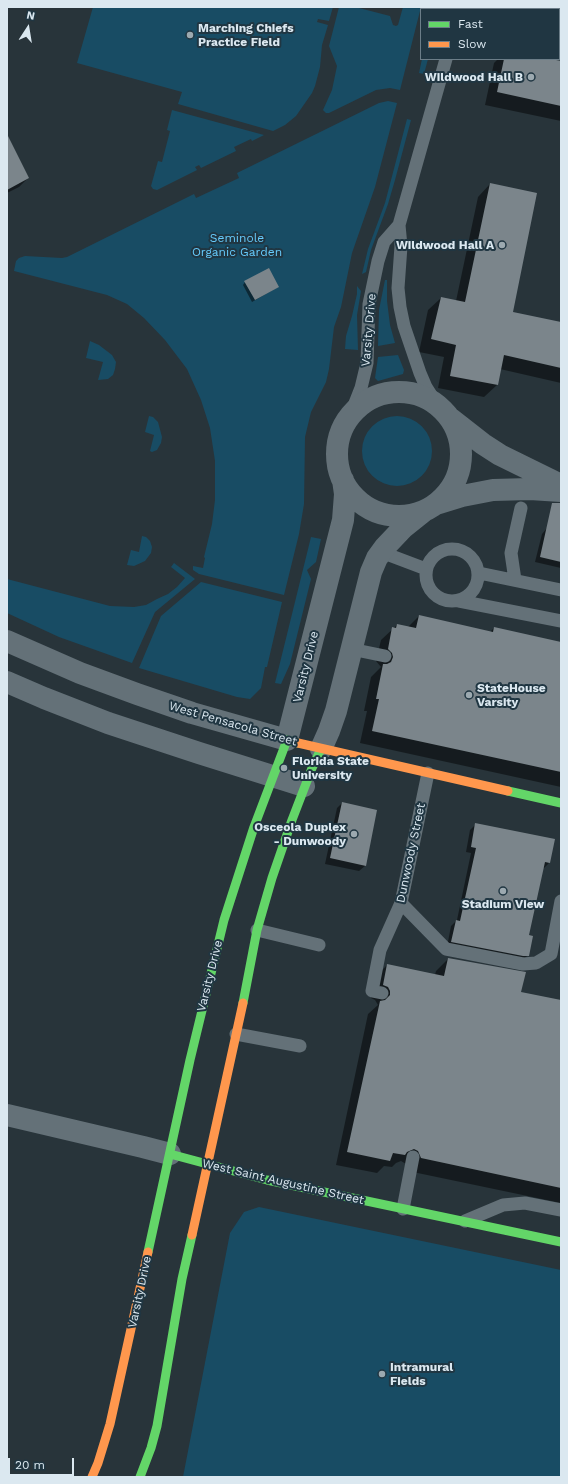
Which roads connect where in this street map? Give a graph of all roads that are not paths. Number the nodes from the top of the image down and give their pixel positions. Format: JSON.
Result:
{"nodes":[{"id":1,"x":446,"y":60,"type":"edge"},
{"id":2,"x":399,"y":225,"type":"junction"},
{"id":3,"x":442,"y":410,"type":"junction"},
{"id":4,"x":350,"y":416,"type":"junction"},
{"id":5,"x":343,"y":480,"type":"junction"},
{"id":6,"x":561,"y":485,"type":"edge"},
{"id":7,"x":561,"y":491,"type":"edge"},
{"id":8,"x":430,"y":507,"type":"junction"},
{"id":9,"x":521,"y":508,"type":"dead end"},
{"id":10,"x":381,"y":552,"type":"junction"},
{"id":11,"x":426,"y":569,"type":"junction"},
{"id":12,"x":479,"y":573,"type":"junction"},
{"id":13,"x":515,"y":580,"type":"junction"},
{"id":14,"x":561,"y":590,"type":"edge"},
{"id":15,"x":459,"y":601,"type":"junction"},
{"id":16,"x":561,"y":622,"type":"edge"},
{"id":17,"x":7,"y":641,"type":"edge"},
{"id":18,"x":351,"y":648,"type":"junction"},
{"id":19,"x":385,"y":656,"type":"dead end"},
{"id":20,"x":7,"y":682,"type":"edge"},
{"id":21,"x":287,"y":740,"type":"junction"},
{"id":22,"x":321,"y":749,"type":"junction"},
{"id":23,"x":428,"y":773,"type":"junction"},
{"id":24,"x":272,"y":776,"type":"junction"},
{"id":25,"x":304,"y":786,"type":"junction"},
{"id":26,"x":561,"y":803,"type":"edge"},
{"id":27,"x":561,"y":901,"type":"edge"},
{"id":28,"x":401,"y":904,"type":"junction"},
{"id":29,"x":257,"y":930,"type":"junction"},
{"id":30,"x":319,"y":945,"type":"dead end"},
{"id":31,"x":382,"y":993,"type":"dead end"},
{"id":32,"x":236,"y":1034,"type":"junction"},
{"id":33,"x":300,"y":1046,"type":"dead end"},
{"id":34,"x":7,"y":1115,"type":"edge"},
{"id":35,"x":170,"y":1154,"type":"junction"},
{"id":36,"x":413,"y":1157,"type":"dead end"},
{"id":37,"x":207,"y":1164,"type":"junction"},
{"id":38,"x":403,"y":1209,"type":"junction"},
{"id":39,"x":561,"y":1210,"type":"edge"},
{"id":40,"x":463,"y":1222,"type":"junction"},
{"id":41,"x":561,"y":1242,"type":"edge"},
{"id":42,"x":92,"y":1477,"type":"edge"},
{"id":43,"x":140,"y":1477,"type":"edge"}],
"edges":[{"from":1,"to":2,"type":"lane","name":"Varsity Drive"},
{"from":2,"to":3,"type":"lane","name":"Varsity Drive"},
{"from":2,"to":4,"type":"lane","name":"Varsity Drive"},
{"from":3,"to":4,"type":"street"},
{"from":3,"to":6,"type":"street"},
{"from":3,"to":8,"type":"street"},
{"from":4,"to":5,"type":"street"},
{"from":5,"to":8,"type":"street"},
{"from":5,"to":21,"type":"street","name":"Varsity Drive"},
{"from":7,"to":8,"type":"street"},
{"from":8,"to":10,"type":"street"},
{"from":9,"to":13,"type":"lane"},
{"from":10,"to":11,"type":"lane"},
{"from":10,"to":18,"type":"street"},
{"from":11,"to":12,"type":"lane"},
{"from":11,"to":15,"type":"lane"},
{"from":12,"to":13,"type":"lane"},
{"from":12,"to":15,"type":"lane"},
{"from":13,"to":14,"type":"lane"},
{"from":15,"to":16,"type":"lane"},
{"from":17,"to":21,"type":"street","name":"West Pensacola Street"},
{"from":18,"to":19,"type":"lane"},
{"from":18,"to":22,"type":"street"},
{"from":20,"to":24,"type":"street"},
{"from":21,"to":22,"type":"main road","name":"West Pensacola Street"},
{"from":21,"to":24,"type":"main road","name":"Varsity Drive"},
{"from":22,"to":23,"type":"main road","name":"West Pensacola Street"},
{"from":22,"to":25,"type":"main road"},
{"from":23,"to":26,"type":"main road","name":"West Pensacola Street"},
{"from":23,"to":28,"type":"lane","name":"Dunwoody Street"},
{"from":24,"to":25,"type":"street"},
{"from":24,"to":35,"type":"main road","name":"Varsity Drive"},
{"from":25,"to":29,"type":"main road"},
{"from":27,"to":28,"type":"lane"},
{"from":28,"to":31,"type":"lane","name":"Dunwoody Street"},
{"from":29,"to":30,"type":"lane"},
{"from":29,"to":32,"type":"main road"},
{"from":32,"to":33,"type":"lane"},
{"from":32,"to":37,"type":"main road"},
{"from":34,"to":35,"type":"street","name":"West Saint Augustine Street"},
{"from":35,"to":37,"type":"main road","name":"West Saint Augustine Street"},
{"from":35,"to":42,"type":"main road","name":"Varsity Drive"},
{"from":36,"to":38,"type":"lane"},
{"from":37,"to":38,"type":"main road","name":"West Saint Augustine Street"},
{"from":37,"to":43,"type":"main road"},
{"from":38,"to":40,"type":"main road","name":"West Saint Augustine Street"},
{"from":39,"to":40,"type":"lane"},
{"from":40,"to":41,"type":"main road","name":"West Saint Augustine Street"}]}
